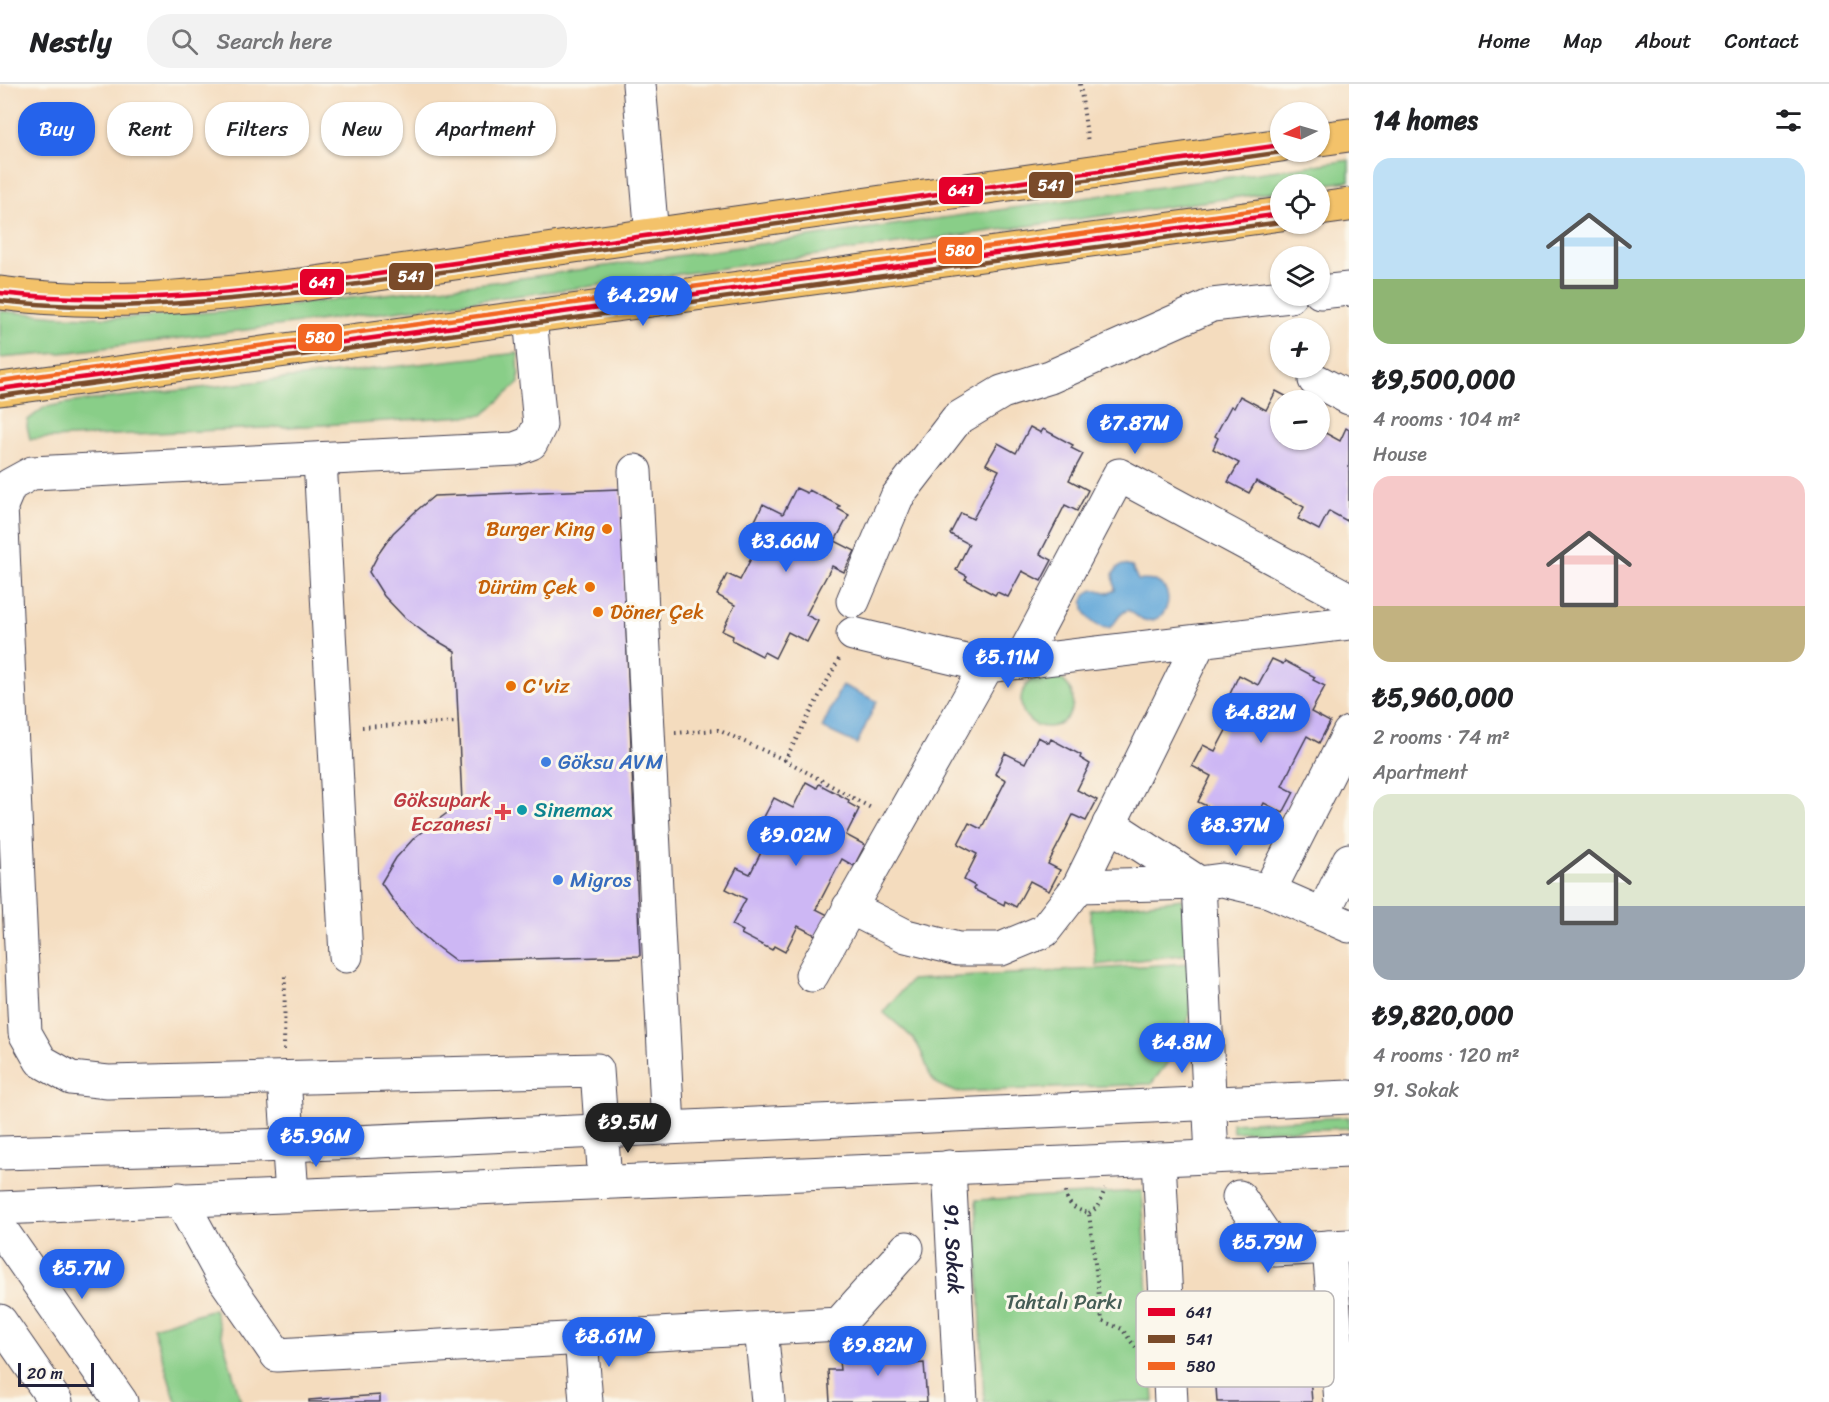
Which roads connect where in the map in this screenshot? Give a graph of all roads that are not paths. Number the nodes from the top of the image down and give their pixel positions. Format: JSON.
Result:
{"nodes":[{"id":1,"x":639,"y":84,"type":"edge"},
{"id":2,"x":1349,"y":135,"type":"edge"},
{"id":3,"x":1330,"y":138,"type":"edge"},
{"id":4,"x":1270,"y":147,"type":"edge"},
{"id":5,"x":1349,"y":205,"type":"edge"},
{"id":6,"x":1330,"y":208,"type":"edge"},
{"id":7,"x":1270,"y":216,"type":"edge"},
{"id":8,"x":652,"y":236,"type":"junction"},
{"id":9,"x":1349,"y":289,"type":"edge"},
{"id":10,"x":1330,"y":291,"type":"edge"},
{"id":11,"x":0,"y":293,"type":"edge"},
{"id":12,"x":1270,"y":298,"type":"edge"},
{"id":13,"x":531,"y":317,"type":"junction"},
{"id":14,"x":1315,"y":380,"type":"dead end"},
{"id":15,"x":3,"y":391,"type":"edge"},
{"id":16,"x":1349,"y":398,"type":"edge"},
{"id":17,"x":320,"y":459,"type":"junction"},
{"id":18,"x":635,"y":471,"type":"dead end"},
{"id":19,"x":1349,"y":599,"type":"edge"},
{"id":20,"x":853,"y":601,"type":"dead end"},
{"id":21,"x":1349,"y":623,"type":"edge"},
{"id":22,"x":853,"y":634,"type":"road end"},
{"id":23,"x":1200,"y":640,"type":"junction"},
{"id":24,"x":1020,"y":662,"type":"junction"},
{"id":25,"x":987,"y":666,"type":"junction"},
{"id":26,"x":1349,"y":733,"type":"edge"},
{"id":27,"x":5,"y":767,"type":"edge"},
{"id":28,"x":1109,"y":824,"type":"junction"},
{"id":29,"x":1349,"y":860,"type":"edge"},
{"id":30,"x":1199,"y":883,"type":"junction"},
{"id":31,"x":1079,"y":886,"type":"junction"},
{"id":32,"x":1269,"y":891,"type":"junction"},
{"id":33,"x":849,"y":907,"type":"junction"},
{"id":34,"x":1336,"y":920,"type":"edge"},
{"id":35,"x":346,"y":956,"type":"dead end"},
{"id":36,"x":812,"y":975,"type":"dead end"},
{"id":37,"x":284,"y":1078,"type":"junction"},
{"id":38,"x":1349,"y":1097,"type":"edge"},
{"id":39,"x":1209,"y":1104,"type":"junction"},
{"id":40,"x":668,"y":1128,"type":"junction"},
{"id":41,"x":601,"y":1131,"type":"junction"},
{"id":42,"x":288,"y":1145,"type":"junction"},
{"id":43,"x":1349,"y":1151,"type":"edge"},
{"id":44,"x":0,"y":1153,"type":"edge"},
{"id":45,"x":1212,"y":1157,"type":"junction"},
{"id":46,"x":1159,"y":1159,"type":"junction"},
{"id":47,"x":949,"y":1167,"type":"junction"},
{"id":48,"x":605,"y":1182,"type":"junction"},
{"id":49,"x":292,"y":1195,"type":"junction"},
{"id":50,"x":1239,"y":1197,"type":"dead end"},
{"id":51,"x":180,"y":1199,"type":"junction"},
{"id":52,"x":0,"y":1208,"type":"edge"},
{"id":53,"x":0,"y":1228,"type":"edge"},
{"id":54,"x":1339,"y":1246,"type":"edge"},
{"id":55,"x":907,"y":1248,"type":"dead end"},
{"id":56,"x":1166,"y":1291,"type":"edge"},
{"id":57,"x":0,"y":1321,"type":"edge"},
{"id":58,"x":761,"y":1328,"type":"junction"},
{"id":59,"x":581,"y":1338,"type":"junction"},
{"id":60,"x":1170,"y":1387,"type":"edge"},
{"id":61,"x":56,"y":1402,"type":"edge"},
{"id":62,"x":121,"y":1402,"type":"edge"},
{"id":63,"x":586,"y":1402,"type":"edge"},
{"id":64,"x":768,"y":1402,"type":"edge"},
{"id":65,"x":961,"y":1402,"type":"edge"},
{"id":66,"x":1171,"y":1402,"type":"edge"},
{"id":67,"x":1341,"y":1402,"type":"edge"}],
"edges":[{"from":1,"to":8,"type":"street"},
{"from":2,"to":3,"type":"main road"},
{"from":4,"to":8,"type":"main road"},
{"from":5,"to":6,"type":"main road"},
{"from":7,"to":13,"type":"main road"},
{"from":8,"to":11,"type":"main road"},
{"from":9,"to":10,"type":"street"},
{"from":12,"to":20,"type":"street"},
{"from":13,"to":15,"type":"main road"},
{"from":13,"to":17,"type":"street"},
{"from":14,"to":16,"type":"street"},
{"from":17,"to":27,"type":"street"},
{"from":17,"to":35,"type":"street"},
{"from":18,"to":40,"type":"street"},
{"from":19,"to":24,"type":"street"},
{"from":21,"to":23,"type":"street"},
{"from":22,"to":25,"type":"street"},
{"from":23,"to":24,"type":"street"},
{"from":23,"to":28,"type":"street"},
{"from":24,"to":25,"type":"street"},
{"from":25,"to":33,"type":"street"},
{"from":26,"to":32,"type":"street"},
{"from":27,"to":37,"type":"street"},
{"from":28,"to":30,"type":"street"},
{"from":28,"to":31,"type":"street"},
{"from":29,"to":34,"type":"street"},
{"from":30,"to":31,"type":"street"},
{"from":30,"to":32,"type":"street"},
{"from":30,"to":39,"type":"street"},
{"from":31,"to":33,"type":"street"},
{"from":32,"to":34,"type":"street"},
{"from":33,"to":36,"type":"street"},
{"from":37,"to":41,"type":"street"},
{"from":37,"to":42,"type":"street"},
{"from":38,"to":39,"type":"street"},
{"from":39,"to":40,"type":"street"},
{"from":39,"to":45,"type":"street"},
{"from":40,"to":41,"type":"street"},
{"from":41,"to":42,"type":"street"},
{"from":41,"to":48,"type":"street"},
{"from":42,"to":44,"type":"street"},
{"from":42,"to":49,"type":"street"},
{"from":43,"to":45,"type":"street"},
{"from":45,"to":46,"type":"street"},
{"from":46,"to":47,"type":"street"},
{"from":46,"to":56,"type":"street"},
{"from":47,"to":48,"type":"street"},
{"from":47,"to":65,"type":"street","name":"91. Sokak"},
{"from":48,"to":49,"type":"street"},
{"from":49,"to":51,"type":"street"},
{"from":50,"to":54,"type":"street"},
{"from":51,"to":52,"type":"street"},
{"from":51,"to":59,"type":"street"},
{"from":53,"to":62,"type":"street"},
{"from":54,"to":67,"type":"street"},
{"from":55,"to":58,"type":"street"},
{"from":57,"to":61,"type":"street"},
{"from":58,"to":59,"type":"street"},
{"from":58,"to":64,"type":"street"},
{"from":59,"to":63,"type":"street"},
{"from":60,"to":66,"type":"street"}]}
